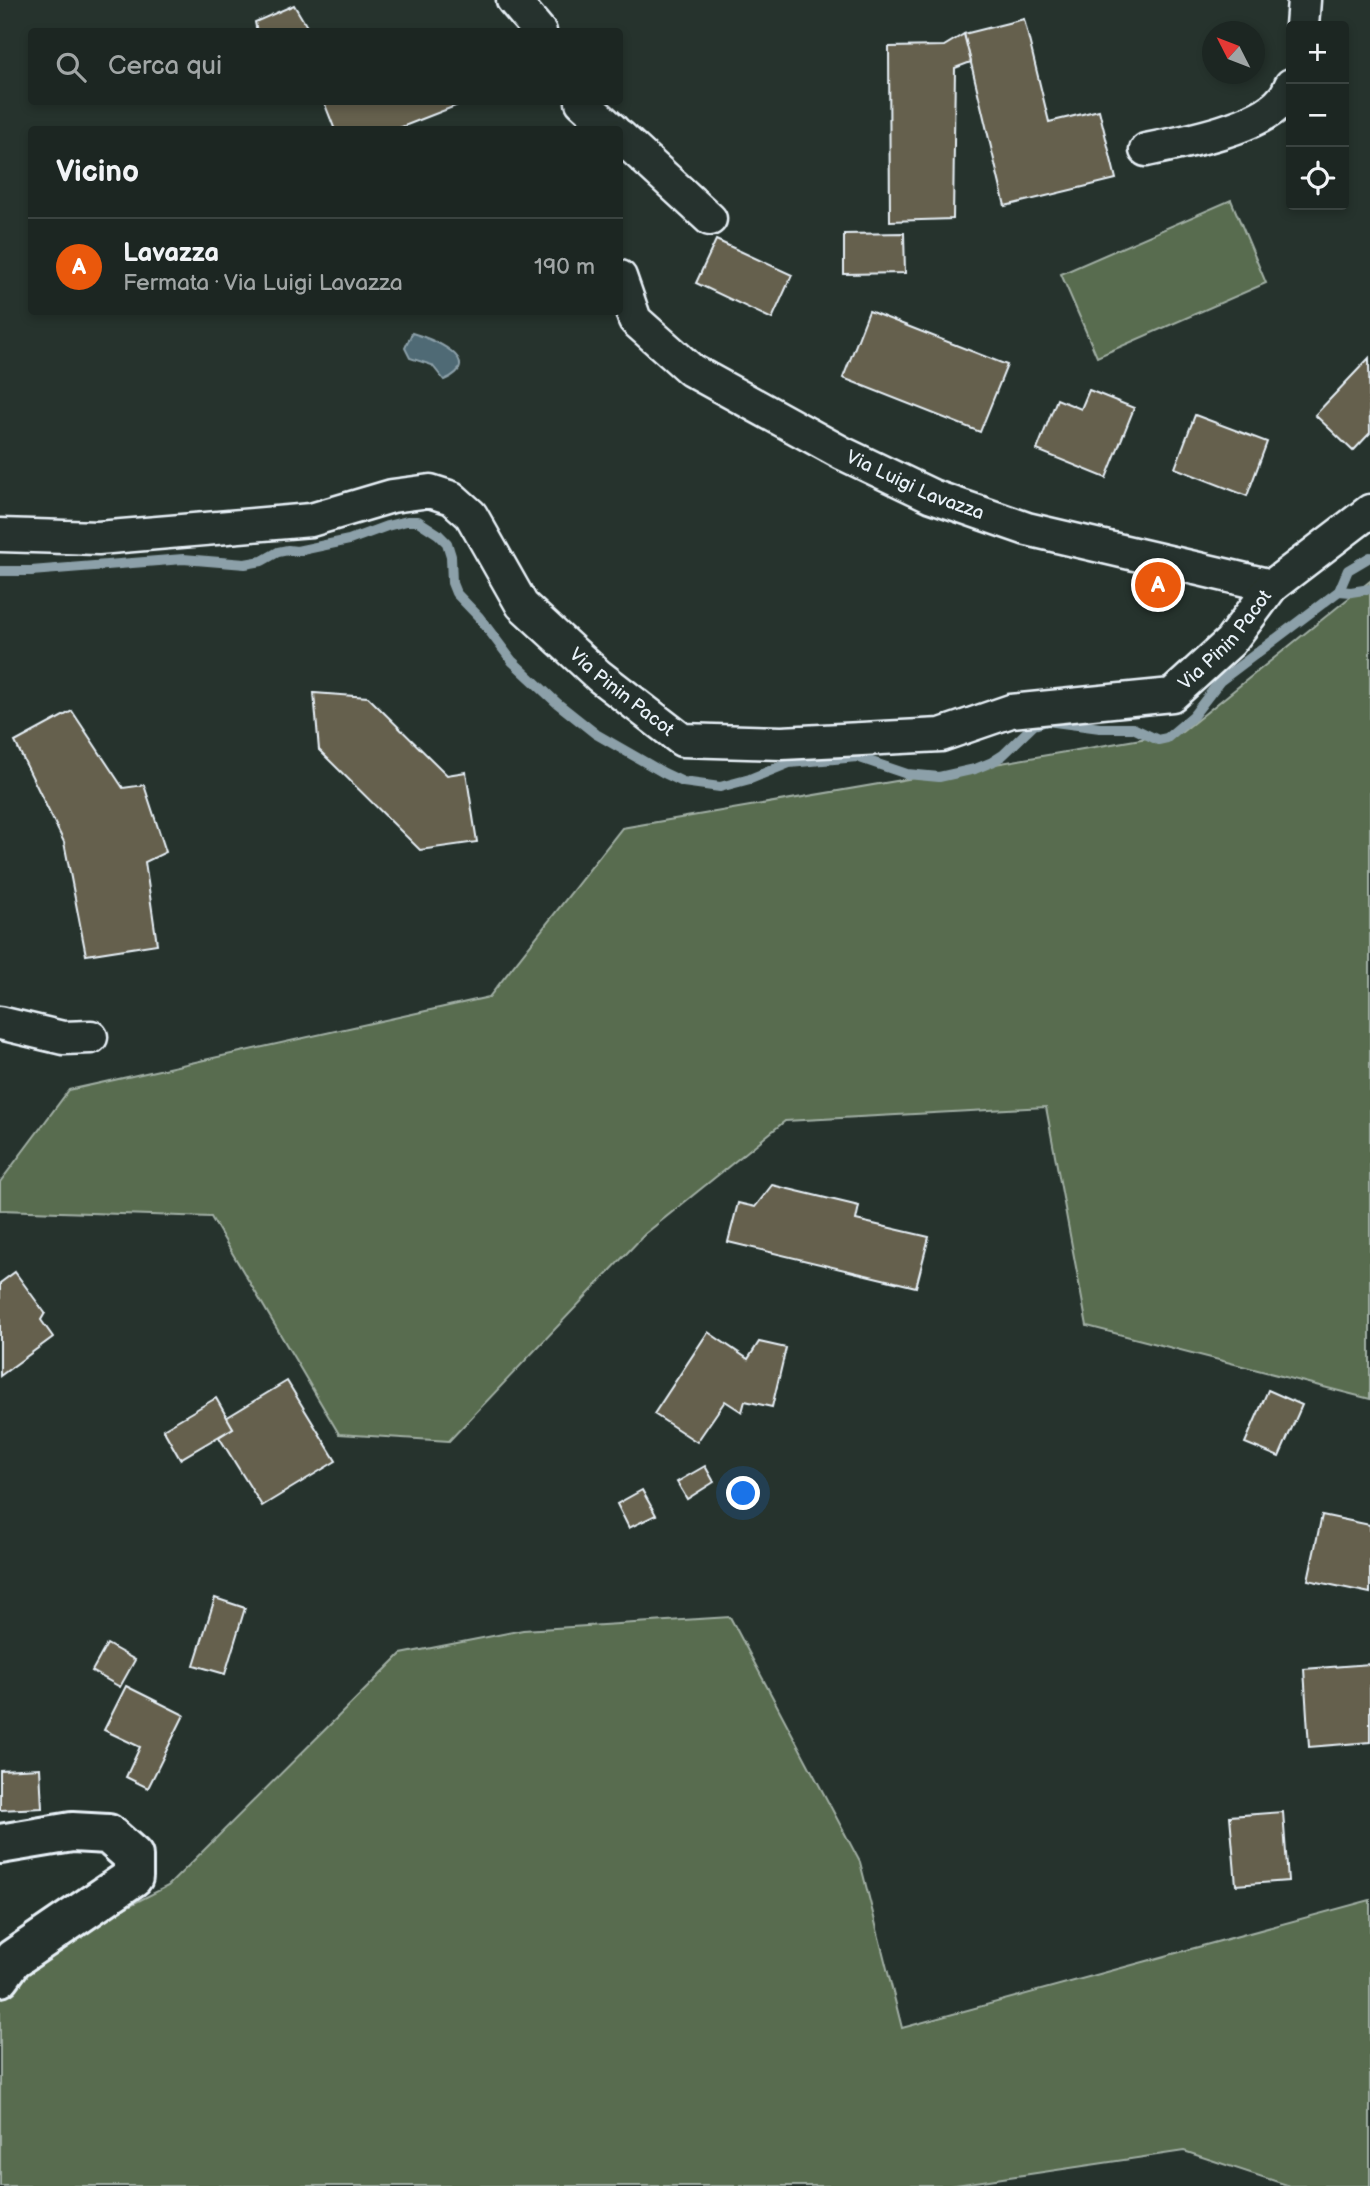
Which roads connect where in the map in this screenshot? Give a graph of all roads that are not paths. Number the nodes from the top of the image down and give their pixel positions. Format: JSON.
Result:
{"nodes":[{"id":1,"x":513,"y":0,"type":"edge"},
{"id":2,"x":1304,"y":0,"type":"edge"},
{"id":3,"x":1302,"y":21,"type":"edge"},
{"id":4,"x":537,"y":28,"type":"edge"},
{"id":5,"x":1286,"y":95,"type":"edge"},
{"id":6,"x":576,"y":105,"type":"edge"},
{"id":7,"x":585,"y":105,"type":"edge"},
{"id":8,"x":579,"y":126,"type":"edge"},
{"id":9,"x":609,"y":126,"type":"edge"},
{"id":10,"x":623,"y":139,"type":"edge"},
{"id":11,"x":1146,"y":150,"type":"dead end"},
{"id":12,"x":710,"y":219,"type":"dead end"},
{"id":13,"x":623,"y":285,"type":"edge"},
{"id":14,"x":1370,"y":512,"type":"edge"},
{"id":15,"x":0,"y":535,"type":"edge"},
{"id":16,"x":1272,"y":586,"type":"junction"},
{"id":17,"x":0,"y":1023,"type":"edge"},
{"id":18,"x":91,"y":1037,"type":"dead end"},
{"id":19,"x":0,"y":1844,"type":"edge"},
{"id":20,"x":0,"y":1977,"type":"edge"}],
"edges":[{"from":1,"to":4,"type":"street"},
{"from":2,"to":3,"type":"street"},
{"from":5,"to":11,"type":"street"},
{"from":6,"to":8,"type":"street"},
{"from":7,"to":9,"type":"street"},
{"from":10,"to":12,"type":"street"},
{"from":13,"to":16,"type":"street","name":"Via Luigi Lavazza"},
{"from":14,"to":16,"type":"street","name":"Via Pinin Pacot"},
{"from":15,"to":16,"type":"street","name":"Via Pinin Pacot"},
{"from":17,"to":18,"type":"street"},
{"from":19,"to":20,"type":"street"}]}
